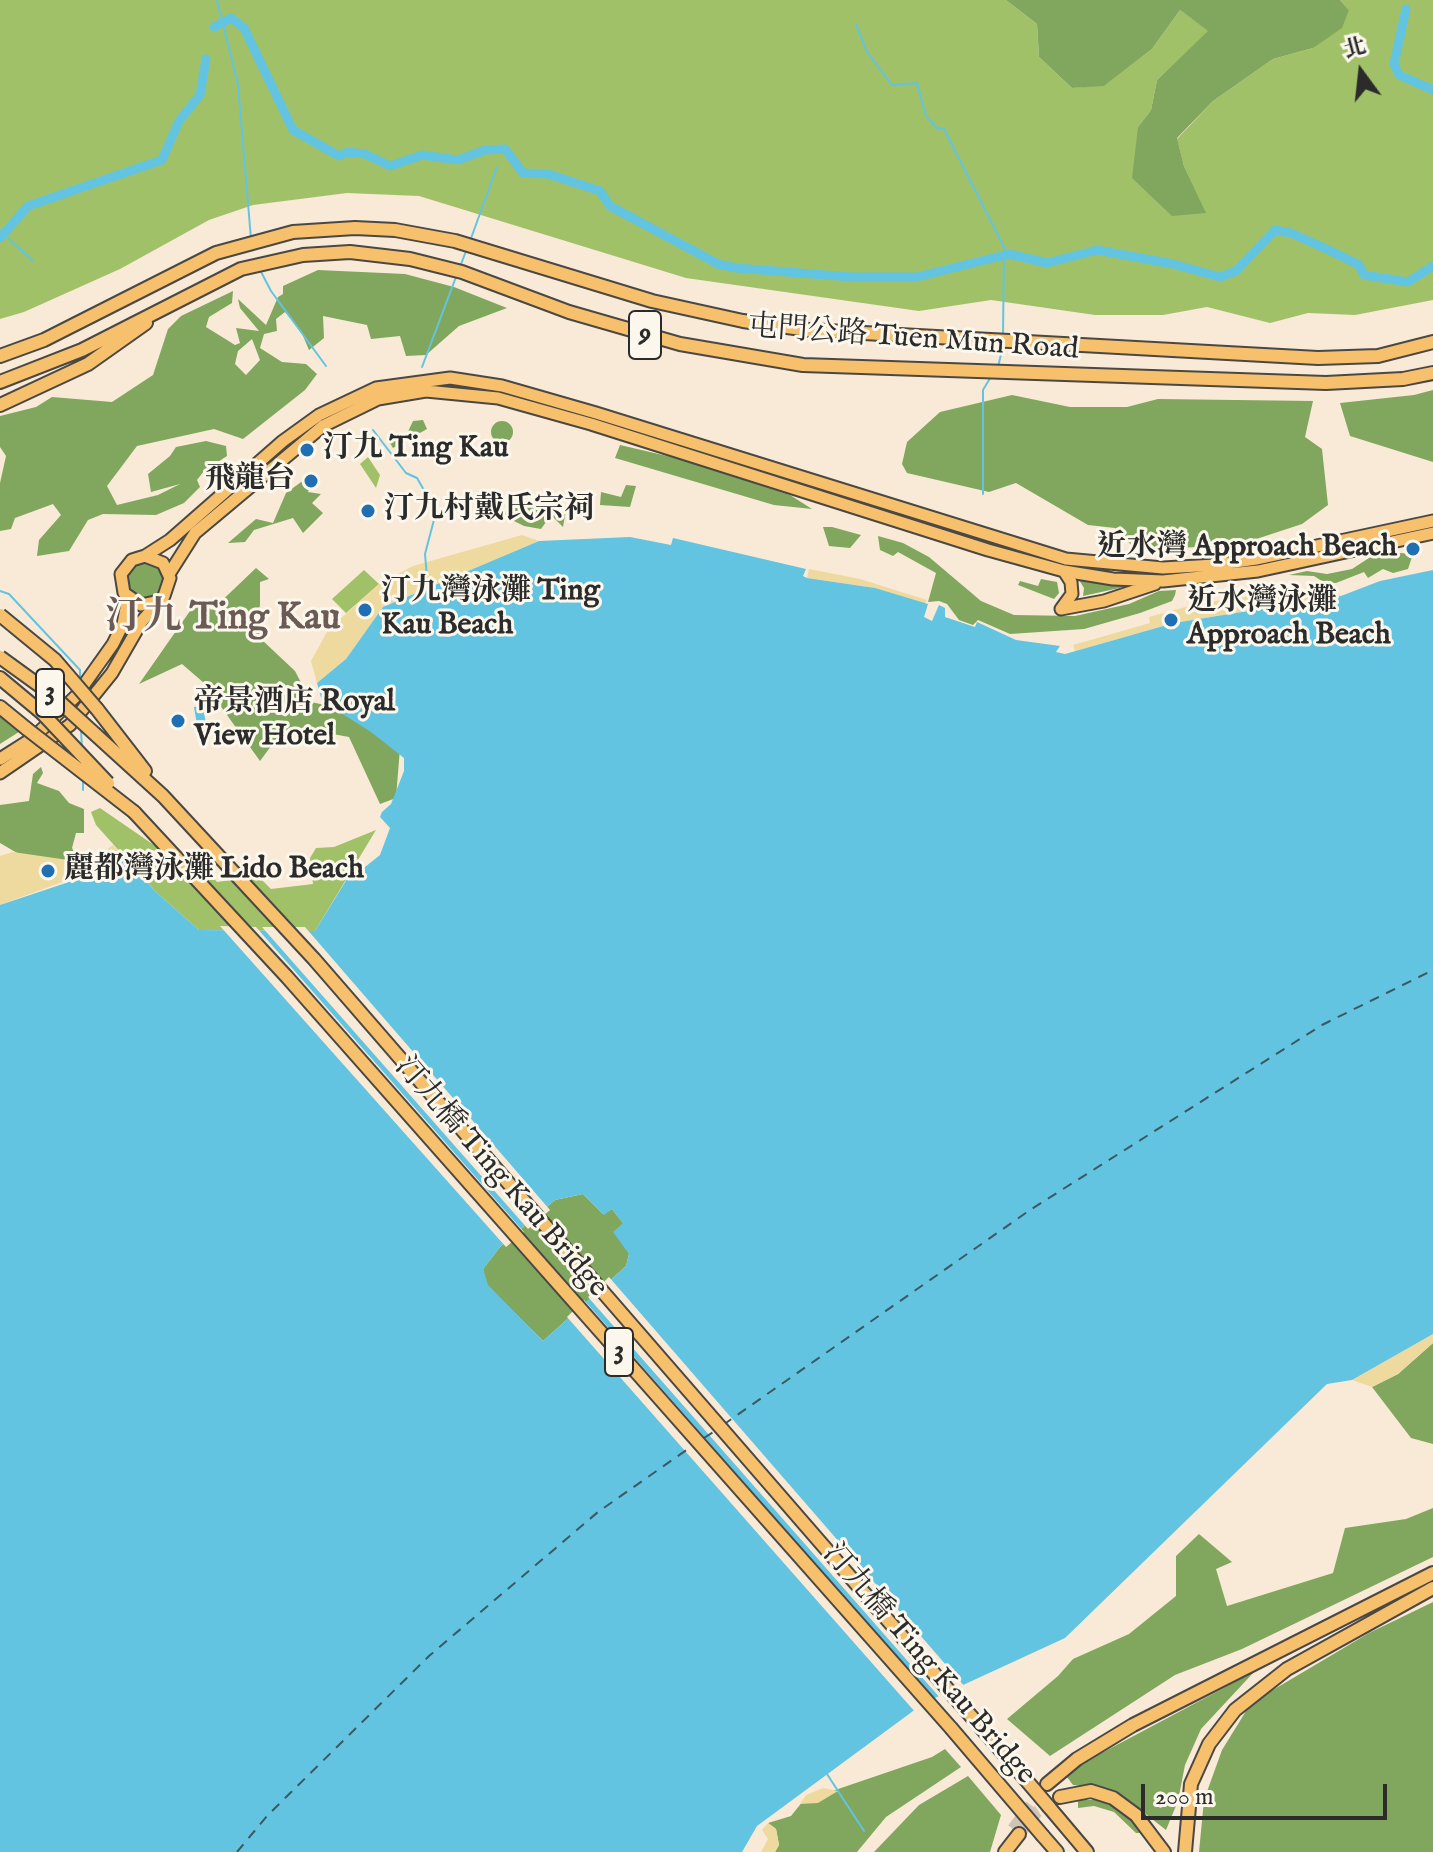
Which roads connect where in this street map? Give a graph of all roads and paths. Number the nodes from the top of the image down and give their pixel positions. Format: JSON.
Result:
{"nodes":[{"id":1,"x":126,"y":332,"type":"junction"},
{"id":2,"x":1433,"y":342,"type":"edge"},
{"id":3,"x":0,"y":356,"type":"edge"},
{"id":4,"x":1433,"y":373,"type":"edge"},
{"id":5,"x":0,"y":382,"type":"edge"},
{"id":6,"x":0,"y":405,"type":"edge"},
{"id":7,"x":1433,"y":521,"type":"edge"},
{"id":8,"x":1433,"y":533,"type":"edge"},
{"id":9,"x":145,"y":556,"type":"junction"},
{"id":10,"x":1064,"y":571,"type":"junction"},
{"id":11,"x":169,"y":574,"type":"junction"},
{"id":12,"x":1163,"y":581,"type":"junction"},
{"id":13,"x":128,"y":598,"type":"junction"},
{"id":14,"x":159,"y":601,"type":"junction"},
{"id":15,"x":0,"y":615,"type":"edge"},
{"id":16,"x":0,"y":657,"type":"edge"},
{"id":17,"x":0,"y":678,"type":"edge"},
{"id":18,"x":0,"y":707,"type":"edge"},
{"id":19,"x":0,"y":759,"type":"edge"},
{"id":20,"x":0,"y":773,"type":"edge"},
{"id":21,"x":163,"y":796,"type":"junction"},
{"id":22,"x":134,"y":812,"type":"junction"},
{"id":23,"x":1433,"y":1573,"type":"edge"},
{"id":24,"x":1433,"y":1588,"type":"edge"},
{"id":25,"x":1047,"y":1784,"type":"tunnel mouth"},
{"id":26,"x":1060,"y":1797,"type":"tunnel mouth"},
{"id":27,"x":1016,"y":1831,"type":"tunnel mouth"},
{"id":28,"x":1006,"y":1850,"type":"edge"},
{"id":29,"x":1057,"y":1852,"type":"edge"},
{"id":30,"x":1087,"y":1852,"type":"edge"},
{"id":31,"x":1164,"y":1852,"type":"edge"},
{"id":32,"x":1185,"y":1852,"type":"edge"}],
"edges":[{"from":1,"to":4,"type":"highway","name":"屯門公路 Tuen Mun Road","number":"9"},
{"from":1,"to":5,"type":"highway"},
{"from":1,"to":6,"type":"highway"},
{"from":2,"to":3,"type":"highway","name":"屯門公路 Tuen Mun Road","number":"9"},
{"from":7,"to":9,"type":"main road"},
{"from":8,"to":12,"type":"main road"},
{"from":9,"to":11,"type":"main road"},
{"from":9,"to":13,"type":"main road"},
{"from":10,"to":11,"type":"main road"},
{"from":10,"to":12,"type":"main road"},
{"from":10,"to":12,"type":"main road"},
{"from":11,"to":14,"type":"main road"},
{"from":13,"to":14,"type":"main road"},
{"from":13,"to":19,"type":"main road","bridge":true},
{"from":14,"to":20,"type":"main road","bridge":true},
{"from":15,"to":21,"type":"highway","bridge":true},
{"from":16,"to":21,"type":"highway","number":"3","bridge":true},
{"from":17,"to":22,"type":"highway","number":"3","bridge":true},
{"from":18,"to":22,"type":"highway","bridge":true},
{"from":21,"to":30,"type":"highway","name":"汀九橋 Ting Kau Bridge","number":"3","bridge":true},
{"from":22,"to":29,"type":"highway","name":"汀九橋 Ting Kau Bridge","number":"3","bridge":true},
{"from":23,"to":25,"type":"highway"},
{"from":24,"to":32,"type":"highway"},
{"from":26,"to":31,"type":"highway"},
{"from":27,"to":28,"type":"highway"}]}
